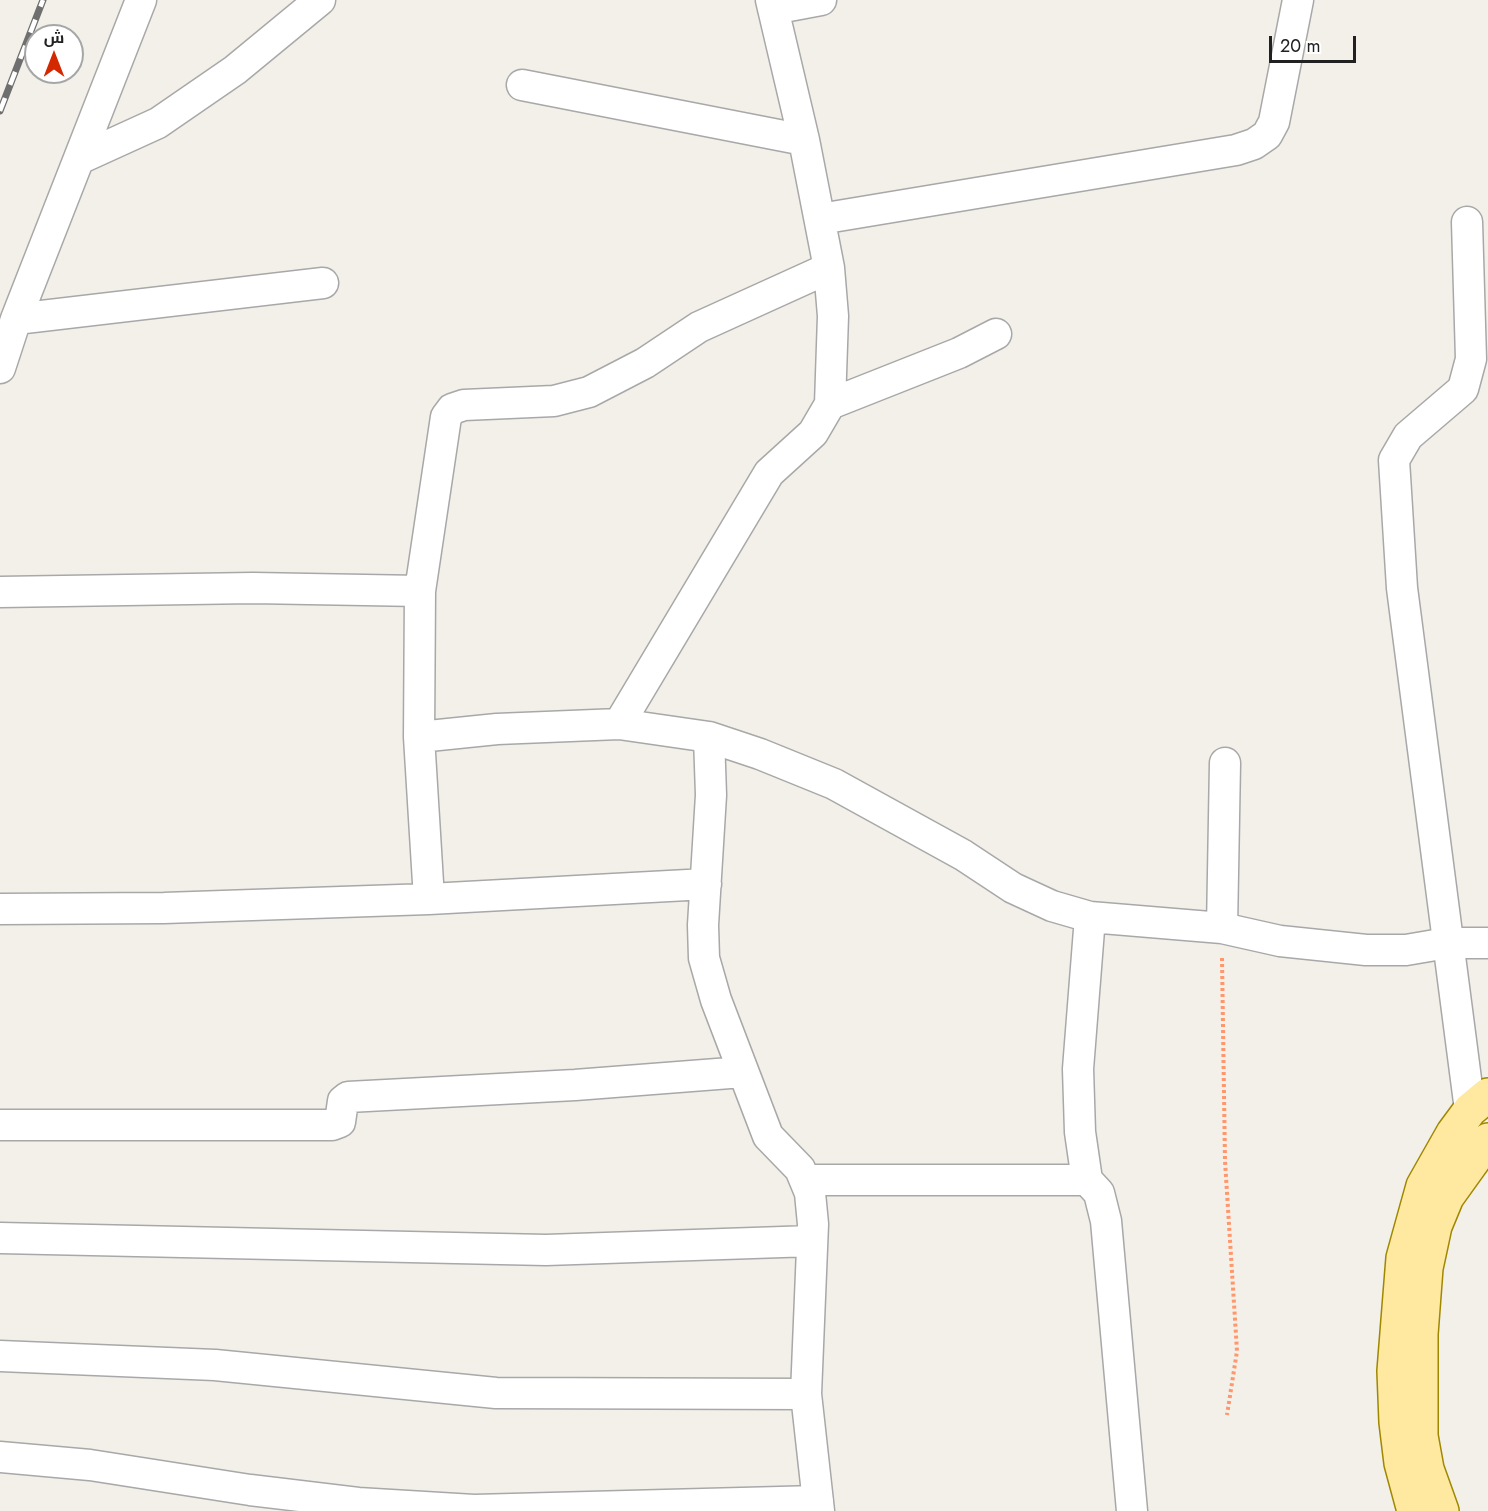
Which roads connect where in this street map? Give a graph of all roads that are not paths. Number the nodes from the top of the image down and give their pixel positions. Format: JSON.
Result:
{"nodes":[{"id":1,"x":141,"y":0,"type":"edge"},
{"id":2,"x":320,"y":0,"type":"edge"},
{"id":3,"x":821,"y":0,"type":"edge"},
{"id":4,"x":1298,"y":0,"type":"edge"},
{"id":5,"x":772,"y":4,"type":"edge"},
{"id":6,"x":522,"y":85,"type":"dead end"},
{"id":7,"x":804,"y":140,"type":"junction"},
{"id":8,"x":79,"y":159,"type":"junction"},
{"id":9,"x":820,"y":219,"type":"junction"},
{"id":10,"x":1467,"y":222,"type":"dead end"},
{"id":11,"x":829,"y":268,"type":"junction"},
{"id":12,"x":323,"y":284,"type":"dead end"},
{"id":13,"x":16,"y":319,"type":"junction"},
{"id":14,"x":996,"y":334,"type":"dead end"},
{"id":15,"x":0,"y":368,"type":"edge"},
{"id":16,"x":830,"y":404,"type":"junction"},
{"id":17,"x":420,"y":591,"type":"junction"},
{"id":18,"x":0,"y":592,"type":"edge"},
{"id":19,"x":619,"y":724,"type":"junction"},
{"id":20,"x":419,"y":737,"type":"junction"},
{"id":21,"x":709,"y":737,"type":"junction"},
{"id":22,"x":1225,"y":763,"type":"dead end"},
{"id":23,"x":706,"y":884,"type":"junction"},
{"id":24,"x":429,"y":898,"type":"junction"},
{"id":25,"x":0,"y":909,"type":"edge"},
{"id":26,"x":1090,"y":917,"type":"junction"},
{"id":27,"x":1222,"y":928,"type":"junction"},
{"id":28,"x":1447,"y":943,"type":"junction"},
{"id":29,"x":1488,"y":943,"type":"edge"},
{"id":30,"x":743,"y":1072,"type":"junction"},
{"id":31,"x":1479,"y":1102,"type":"edge"},
{"id":32,"x":0,"y":1125,"type":"edge"},
{"id":33,"x":1488,"y":1140,"type":"edge"},
{"id":34,"x":807,"y":1180,"type":"junction"},
{"id":35,"x":1087,"y":1180,"type":"junction"},
{"id":36,"x":0,"y":1238,"type":"edge"},
{"id":37,"x":812,"y":1241,"type":"junction"},
{"id":38,"x":0,"y":1356,"type":"edge"},
{"id":39,"x":806,"y":1394,"type":"junction"},
{"id":40,"x":0,"y":1457,"type":"edge"},
{"id":41,"x":819,"y":1506,"type":"edge"},
{"id":42,"x":1132,"y":1511,"type":"edge"},
{"id":43,"x":1414,"y":1511,"type":"edge"},
{"id":44,"x":1442,"y":1511,"type":"edge"}],
"edges":[{"from":1,"to":8,"type":"street"},
{"from":2,"to":8,"type":"street"},
{"from":3,"to":5,"type":"street"},
{"from":4,"to":9,"type":"street"},
{"from":5,"to":7,"type":"street"},
{"from":6,"to":7,"type":"street"},
{"from":7,"to":9,"type":"street"},
{"from":8,"to":13,"type":"street"},
{"from":9,"to":11,"type":"street"},
{"from":10,"to":28,"type":"street"},
{"from":11,"to":16,"type":"street"},
{"from":11,"to":17,"type":"street"},
{"from":12,"to":13,"type":"street"},
{"from":13,"to":15,"type":"street"},
{"from":14,"to":16,"type":"street"},
{"from":16,"to":19,"type":"street"},
{"from":17,"to":18,"type":"street"},
{"from":17,"to":20,"type":"street"},
{"from":19,"to":20,"type":"street"},
{"from":19,"to":21,"type":"street"},
{"from":20,"to":24,"type":"street"},
{"from":21,"to":23,"type":"street"},
{"from":21,"to":26,"type":"street"},
{"from":22,"to":27,"type":"street"},
{"from":23,"to":24,"type":"street"},
{"from":23,"to":30,"type":"street"},
{"from":24,"to":25,"type":"street"},
{"from":26,"to":27,"type":"street"},
{"from":26,"to":35,"type":"street"},
{"from":27,"to":28,"type":"street"},
{"from":28,"to":29,"type":"street"},
{"from":28,"to":31,"type":"street"},
{"from":30,"to":32,"type":"street"},
{"from":30,"to":34,"type":"street"},
{"from":31,"to":43,"type":"main road"},
{"from":33,"to":44,"type":"main road"},
{"from":34,"to":35,"type":"street"},
{"from":34,"to":37,"type":"street"},
{"from":35,"to":42,"type":"street"},
{"from":36,"to":37,"type":"street"},
{"from":37,"to":39,"type":"street"},
{"from":38,"to":39,"type":"street"},
{"from":39,"to":41,"type":"street"},
{"from":40,"to":41,"type":"street"}]}
